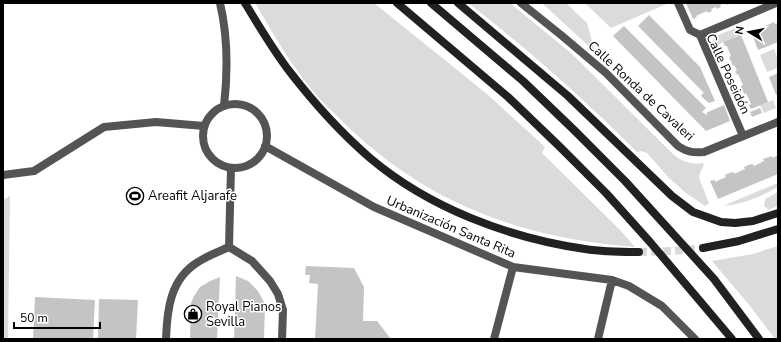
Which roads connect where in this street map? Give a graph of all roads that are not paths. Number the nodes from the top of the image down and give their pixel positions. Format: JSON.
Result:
{"nodes":[{"id":1,"x":220,"y":3,"type":"edge"},
{"id":2,"x":245,"y":3,"type":"edge"},
{"id":3,"x":397,"y":3,"type":"edge"},
{"id":4,"x":431,"y":3,"type":"edge"},
{"id":5,"x":458,"y":3,"type":"edge"},
{"id":6,"x":521,"y":3,"type":"edge"},
{"id":7,"x":678,"y":3,"type":"edge"},
{"id":8,"x":776,"y":3,"type":"edge"},
{"id":9,"x":700,"y":35,"type":"junction"},
{"id":10,"x":224,"y":106,"type":"junction"},
{"id":11,"x":778,"y":122,"type":"edge"},
{"id":12,"x":204,"y":126,"type":"junction"},
{"id":13,"x":743,"y":136,"type":"junction"},
{"id":14,"x":265,"y":146,"type":"junction"},
{"id":15,"x":231,"y":168,"type":"junction"},
{"id":16,"x":3,"y":175,"type":"edge"},
{"id":17,"x":778,"y":213,"type":"edge"},
{"id":18,"x":778,"y":229,"type":"edge"},
{"id":19,"x":229,"y":247,"type":"junction"},
{"id":20,"x":703,"y":248,"type":"tunnel mouth"},
{"id":21,"x":639,"y":252,"type":"tunnel mouth"},
{"id":22,"x":513,"y":267,"type":"junction"},
{"id":23,"x":612,"y":280,"type":"junction"},
{"id":24,"x":166,"y":339,"type":"edge"},
{"id":25,"x":282,"y":339,"type":"edge"},
{"id":26,"x":494,"y":339,"type":"edge"},
{"id":27,"x":598,"y":339,"type":"edge"},
{"id":28,"x":695,"y":339,"type":"edge"},
{"id":29,"x":732,"y":339,"type":"edge"},
{"id":30,"x":759,"y":339,"type":"edge"}],
"edges":[{"from":1,"to":10,"type":"street"},
{"from":2,"to":21,"type":"main road"},
{"from":3,"to":29,"type":"main road"},
{"from":4,"to":30,"type":"main road"},
{"from":5,"to":17,"type":"main road"},
{"from":6,"to":13,"type":"street","name":"Calle Ronda de Cavaleri"},
{"from":7,"to":9,"type":"street","name":"Calle Poseidón"},
{"from":8,"to":9,"type":"street"},
{"from":9,"to":13,"type":"street","name":"Calle Poseidón"},
{"from":10,"to":12,"type":"street"},
{"from":10,"to":14,"type":"street"},
{"from":11,"to":13,"type":"street","name":"Calle Ronda de Cavaleri"},
{"from":12,"to":15,"type":"street"},
{"from":12,"to":16,"type":"street"},
{"from":14,"to":15,"type":"street"},
{"from":14,"to":22,"type":"street","name":"Urbanización Santa Rita"},
{"from":15,"to":19,"type":"street"},
{"from":18,"to":20,"type":"main road"},
{"from":19,"to":24,"type":"street"},
{"from":19,"to":25,"type":"street"},
{"from":22,"to":23,"type":"street","name":"Urbanización Santa Rita"},
{"from":22,"to":26,"type":"street"},
{"from":23,"to":27,"type":"street"},
{"from":23,"to":28,"type":"street","name":"Urbanización Santa Rita"}]}
